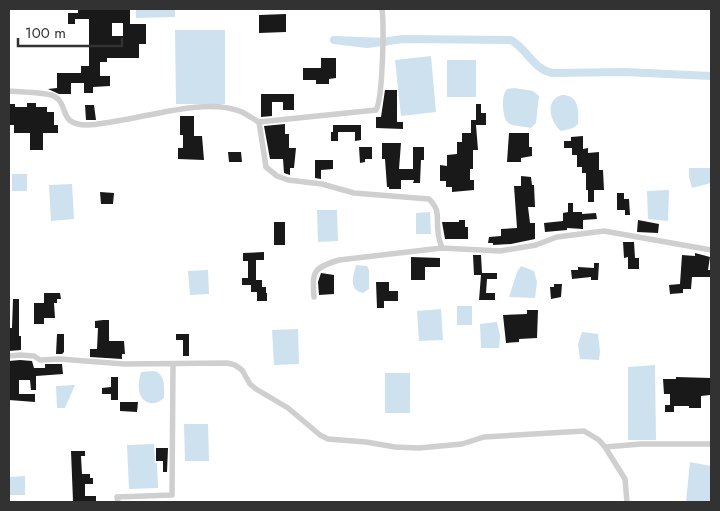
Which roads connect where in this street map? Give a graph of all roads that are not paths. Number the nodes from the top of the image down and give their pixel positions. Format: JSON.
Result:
{"nodes":[{"id":1,"x":382,"y":9,"type":"edge"},
{"id":2,"x":9,"y":91,"type":"edge"},
{"id":3,"x":259,"y":122,"type":"junction"},
{"id":4,"x":442,"y":248,"type":"junction"},
{"id":5,"x":711,"y":250,"type":"edge"},
{"id":6,"x":314,"y":298,"type":"dead end"},
{"id":7,"x":9,"y":356,"type":"edge"},
{"id":8,"x":173,"y":365,"type":"junction"},
{"id":9,"x":711,"y":444,"type":"edge"},
{"id":10,"x":606,"y":447,"type":"junction"},
{"id":11,"x":118,"y":502,"type":"edge"},
{"id":12,"x":627,"y":502,"type":"edge"}],
"edges":[{"from":1,"to":3,"type":"street"},
{"from":2,"to":3,"type":"street"},
{"from":3,"to":4,"type":"street"},
{"from":4,"to":5,"type":"street"},
{"from":4,"to":6,"type":"street"},
{"from":7,"to":8,"type":"street"},
{"from":8,"to":10,"type":"street"},
{"from":8,"to":11,"type":"street"},
{"from":9,"to":10,"type":"street"},
{"from":10,"to":12,"type":"street"}]}
